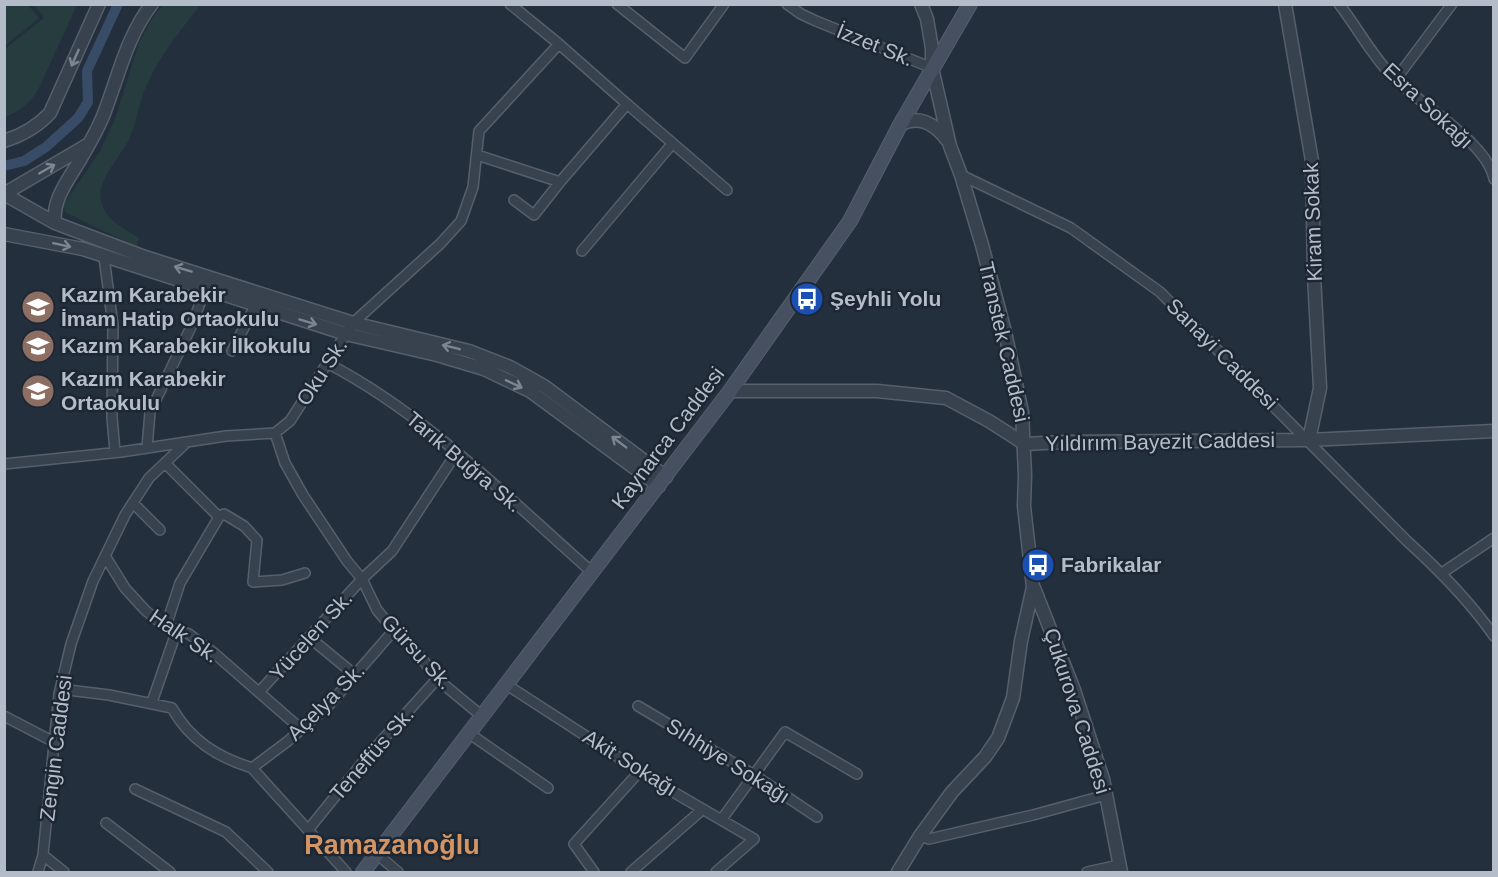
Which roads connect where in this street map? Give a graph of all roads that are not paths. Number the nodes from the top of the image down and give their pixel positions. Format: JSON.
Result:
{"nodes":[{"id":1,"x":99,"y":4,"type":"edge"},
{"id":2,"x":152,"y":4,"type":"edge"},
{"id":3,"x":510,"y":4,"type":"edge"},
{"id":4,"x":616,"y":4,"type":"edge"},
{"id":5,"x":724,"y":4,"type":"edge"},
{"id":6,"x":787,"y":4,"type":"edge"},
{"id":7,"x":921,"y":4,"type":"edge"},
{"id":8,"x":970,"y":4,"type":"edge"},
{"id":9,"x":1285,"y":4,"type":"edge"},
{"id":10,"x":1339,"y":4,"type":"edge"},
{"id":11,"x":1452,"y":4,"type":"edge"},
{"id":12,"x":560,"y":44,"type":"junction"},
{"id":13,"x":932,"y":68,"type":"junction"},
{"id":14,"x":1396,"y":80,"type":"junction"},
{"id":15,"x":627,"y":104,"type":"junction"},
{"id":16,"x":900,"y":125,"type":"junction"},
{"id":17,"x":4,"y":141,"type":"edge"},
{"id":18,"x":90,"y":144,"type":"junction"},
{"id":19,"x":672,"y":144,"type":"junction"},
{"id":20,"x":950,"y":146,"type":"junction"},
{"id":21,"x":477,"y":154,"type":"junction"},
{"id":22,"x":961,"y":175,"type":"junction"},
{"id":23,"x":1494,"y":179,"type":"edge"},
{"id":24,"x":560,"y":182,"type":"junction"},
{"id":25,"x":727,"y":190,"type":"dead end"},
{"id":26,"x":4,"y":194,"type":"edge"},
{"id":27,"x":514,"y":200,"type":"dead end"},
{"id":28,"x":55,"y":224,"type":"junction"},
{"id":29,"x":4,"y":234,"type":"edge"},
{"id":30,"x":582,"y":251,"type":"dead end"},
{"id":31,"x":104,"y":257,"type":"junction"},
{"id":32,"x":204,"y":290,"type":"junction"},
{"id":33,"x":255,"y":306,"type":"junction"},
{"id":34,"x":353,"y":323,"type":"junction"},
{"id":35,"x":346,"y":334,"type":"junction"},
{"id":36,"x":232,"y":351,"type":"dead end"},
{"id":37,"x":327,"y":363,"type":"junction"},
{"id":38,"x":730,"y":391,"type":"junction"},
{"id":39,"x":1494,"y":430,"type":"edge"},
{"id":40,"x":275,"y":433,"type":"junction"},
{"id":41,"x":1309,"y":440,"type":"junction"},
{"id":42,"x":187,"y":442,"type":"junction"},
{"id":43,"x":1025,"y":444,"type":"junction"},
{"id":44,"x":147,"y":448,"type":"junction"},
{"id":45,"x":115,"y":452,"type":"junction"},
{"id":46,"x":457,"y":452,"type":"junction"},
{"id":47,"x":165,"y":463,"type":"junction"},
{"id":48,"x":4,"y":464,"type":"edge"},
{"id":49,"x":663,"y":481,"type":"junction"},
{"id":50,"x":133,"y":503,"type":"junction"},
{"id":51,"x":219,"y":518,"type":"junction"},
{"id":52,"x":160,"y":530,"type":"dead end"},
{"id":53,"x":1494,"y":538,"type":"edge"},
{"id":54,"x":105,"y":556,"type":"junction"},
{"id":55,"x":305,"y":573,"type":"dead end"},
{"id":56,"x":593,"y":573,"type":"junction"},
{"id":57,"x":1442,"y":573,"type":"junction"},
{"id":58,"x":362,"y":579,"type":"junction"},
{"id":59,"x":1033,"y":586,"type":"junction"},
{"id":60,"x":166,"y":626,"type":"junction"},
{"id":61,"x":177,"y":630,"type":"junction"},
{"id":62,"x":394,"y":630,"type":"junction"},
{"id":63,"x":1494,"y":636,"type":"edge"},
{"id":64,"x":309,"y":637,"type":"junction"},
{"id":65,"x":355,"y":675,"type":"junction"},
{"id":66,"x":437,"y":679,"type":"junction"},
{"id":67,"x":507,"y":685,"type":"junction"},
{"id":68,"x":60,"y":689,"type":"junction"},
{"id":69,"x":259,"y":692,"type":"junction"},
{"id":70,"x":152,"y":702,"type":"junction"},
{"id":71,"x":638,"y":706,"type":"dead end"},
{"id":72,"x":4,"y":716,"type":"edge"},
{"id":73,"x":483,"y":717,"type":"junction"},
{"id":74,"x":301,"y":729,"type":"junction"},
{"id":75,"x":470,"y":734,"type":"junction"},
{"id":76,"x":54,"y":742,"type":"junction"},
{"id":77,"x":252,"y":768,"type":"junction"},
{"id":78,"x":640,"y":771,"type":"junction"},
{"id":79,"x":857,"y":774,"type":"dead end"},
{"id":80,"x":754,"y":776,"type":"junction"},
{"id":81,"x":548,"y":788,"type":"dead end"},
{"id":82,"x":135,"y":789,"type":"dead end"},
{"id":83,"x":1106,"y":795,"type":"junction"},
{"id":84,"x":704,"y":809,"type":"junction"},
{"id":85,"x":817,"y":817,"type":"dead end"},
{"id":86,"x":722,"y":819,"type":"junction"},
{"id":87,"x":106,"y":823,"type":"dead end"},
{"id":88,"x":308,"y":830,"type":"junction"},
{"id":89,"x":920,"y":836,"type":"junction"},
{"id":90,"x":377,"y":854,"type":"junction"},
{"id":91,"x":43,"y":855,"type":"junction"},
{"id":92,"x":1120,"y":869,"type":"edge"},
{"id":93,"x":38,"y":873,"type":"edge"},
{"id":94,"x":64,"y":873,"type":"edge"},
{"id":95,"x":170,"y":873,"type":"edge"},
{"id":96,"x":268,"y":873,"type":"edge"},
{"id":97,"x":346,"y":873,"type":"edge"},
{"id":98,"x":363,"y":873,"type":"edge"},
{"id":99,"x":398,"y":873,"type":"edge"},
{"id":100,"x":594,"y":873,"type":"edge"},
{"id":101,"x":631,"y":873,"type":"edge"},
{"id":102,"x":716,"y":873,"type":"edge"},
{"id":103,"x":898,"y":873,"type":"edge"},
{"id":104,"x":1088,"y":873,"type":"edge"}],
"edges":[{"from":1,"to":17,"type":"street","one_way":true},
{"from":2,"to":18,"type":"street"},
{"from":3,"to":12,"type":"street"},
{"from":4,"to":5,"type":"street"},
{"from":6,"to":13,"type":"street","name":"İzzet Sk."},
{"from":7,"to":13,"type":"street","name":"Transtek Caddesi"},
{"from":8,"to":13,"type":"main road","name":"Kaynarca Caddesi"},
{"from":9,"to":41,"type":"street","name":"Kiram Sokak"},
{"from":10,"to":14,"type":"street","name":"Esra Sokağı"},
{"from":11,"to":14,"type":"street"},
{"from":12,"to":15,"type":"street"},
{"from":12,"to":21,"type":"street","name":"Oku Sk."},
{"from":13,"to":16,"type":"main road","name":"Kaynarca Caddesi"},
{"from":13,"to":20,"type":"street","name":"Transtek Caddesi"},
{"from":14,"to":23,"type":"street","name":"Esra Sokağı"},
{"from":15,"to":19,"type":"street"},
{"from":15,"to":24,"type":"street"},
{"from":16,"to":20,"type":"street"},
{"from":16,"to":38,"type":"main road","name":"Kaynarca Caddesi"},
{"from":26,"to":18,"type":"street","one_way":true},
{"from":18,"to":28,"type":"street"},
{"from":19,"to":25,"type":"street"},
{"from":19,"to":30,"type":"street"},
{"from":20,"to":22,"type":"street","name":"Transtek Caddesi"},
{"from":21,"to":24,"type":"street"},
{"from":21,"to":34,"type":"street","name":"Oku Sk."},
{"from":22,"to":41,"type":"street","name":"Sanayi Caddesi"},
{"from":22,"to":43,"type":"street","name":"Transtek Caddesi"},
{"from":24,"to":27,"type":"street"},
{"from":26,"to":28,"type":"street"},
{"from":34,"to":28,"type":"street","one_way":true},
{"from":29,"to":31,"type":"street","one_way":true},
{"from":31,"to":32,"type":"street"},
{"from":31,"to":45,"type":"street"},
{"from":32,"to":33,"type":"street"},
{"from":32,"to":44,"type":"street"},
{"from":33,"to":35,"type":"street","one_way":true},
{"from":33,"to":36,"type":"street"},
{"from":34,"to":35,"type":"street","name":"Oku Sk."},
{"from":49,"to":34,"type":"street","one_way":true},
{"from":35,"to":37,"type":"street","name":"Oku Sk."},
{"from":35,"to":49,"type":"street","one_way":true},
{"from":37,"to":40,"type":"street","name":"Oku Sk."},
{"from":37,"to":46,"type":"street","name":"Tarık Buğra Sk."},
{"from":38,"to":43,"type":"street","name":"Yıldırım Bayezit Caddesi"},
{"from":38,"to":49,"type":"main road","name":"Kaynarca Caddesi"},
{"from":39,"to":41,"type":"street","name":"Yıldırım Bayezit Caddesi"},
{"from":40,"to":42,"type":"street"},
{"from":40,"to":58,"type":"street","name":"Gürsu Sk."},
{"from":41,"to":43,"type":"street","name":"Yıldırım Bayezit Caddesi"},
{"from":41,"to":57,"type":"street","name":"Sanayi Caddesi"},
{"from":42,"to":44,"type":"street"},
{"from":42,"to":47,"type":"street","name":"Zengin Caddesi"},
{"from":43,"to":59,"type":"street","name":"Transtek Caddesi"},
{"from":44,"to":45,"type":"street"},
{"from":45,"to":48,"type":"street"},
{"from":46,"to":56,"type":"street","name":"Tarık Buğra Sk."},
{"from":46,"to":58,"type":"street","name":"Yücelen Sk."},
{"from":47,"to":50,"type":"street","name":"Zengin Caddesi"},
{"from":47,"to":51,"type":"street"},
{"from":49,"to":56,"type":"main road","name":"Kaynarca Caddesi"},
{"from":50,"to":52,"type":"street"},
{"from":50,"to":54,"type":"street","name":"Zengin Caddesi"},
{"from":51,"to":55,"type":"street"},
{"from":51,"to":60,"type":"street"},
{"from":53,"to":57,"type":"street"},
{"from":54,"to":60,"type":"street","name":"Halk Sk."},
{"from":54,"to":68,"type":"street","name":"Zengin Caddesi"},
{"from":56,"to":67,"type":"main road","name":"Kaynarca Caddesi"},
{"from":57,"to":63,"type":"street","name":"Sanayi Caddesi"},
{"from":58,"to":62,"type":"street","name":"Gürsu Sk."},
{"from":58,"to":64,"type":"street","name":"Yücelen Sk."},
{"from":59,"to":83,"type":"street","name":"Çukurova Caddesi"},
{"from":59,"to":89,"type":"street","name":"Transtek Caddesi"},
{"from":60,"to":61,"type":"street","name":"Halk Sk."},
{"from":61,"to":69,"type":"street","name":"Halk Sk."},
{"from":61,"to":70,"type":"street"},
{"from":62,"to":65,"type":"street","name":"Açelya Sk."},
{"from":62,"to":66,"type":"street","name":"Gürsu Sk."},
{"from":64,"to":65,"type":"street"},
{"from":64,"to":69,"type":"street","name":"Yücelen Sk."},
{"from":65,"to":74,"type":"street","name":"Açelya Sk."},
{"from":66,"to":73,"type":"street","name":"Gürsu Sk."},
{"from":66,"to":88,"type":"street","name":"Teneffüs Sk."},
{"from":67,"to":73,"type":"main road","name":"Kaynarca Caddesi"},
{"from":67,"to":78,"type":"street","name":"Akit Sokağı"},
{"from":68,"to":70,"type":"street"},
{"from":68,"to":76,"type":"street","name":"Zengin Caddesi"},
{"from":69,"to":74,"type":"street","name":"Halk Sk."},
{"from":70,"to":77,"type":"street"},
{"from":71,"to":80,"type":"street","name":"Sıhhiye Sokağı"},
{"from":72,"to":76,"type":"street"},
{"from":73,"to":75,"type":"main road","name":"Kaynarca Caddesi"},
{"from":74,"to":77,"type":"street","name":"Açelya Sk."},
{"from":75,"to":81,"type":"street"},
{"from":75,"to":90,"type":"main road","name":"Kaynarca Caddesi"},
{"from":76,"to":91,"type":"street","name":"Zengin Caddesi"},
{"from":77,"to":88,"type":"street"},
{"from":78,"to":84,"type":"street","name":"Akit Sokağı"},
{"from":78,"to":100,"type":"street"},
{"from":79,"to":80,"type":"street"},
{"from":80,"to":85,"type":"street","name":"Sıhhiye Sokağı"},
{"from":80,"to":86,"type":"street"},
{"from":82,"to":96,"type":"street"},
{"from":83,"to":89,"type":"street"},
{"from":83,"to":92,"type":"street","name":"Çukurova Caddesi"},
{"from":84,"to":86,"type":"street","name":"Akit Sokağı"},
{"from":84,"to":101,"type":"street"},
{"from":86,"to":102,"type":"street","name":"Akit Sokağı"},
{"from":87,"to":95,"type":"street"},
{"from":88,"to":97,"type":"street"},
{"from":89,"to":103,"type":"street","name":"Transtek Caddesi"},
{"from":90,"to":98,"type":"main road","name":"Kaynarca Caddesi"},
{"from":90,"to":99,"type":"street"},
{"from":91,"to":93,"type":"street","name":"Zengin Caddesi"},
{"from":91,"to":94,"type":"street"},
{"from":92,"to":104,"type":"street"}]}
